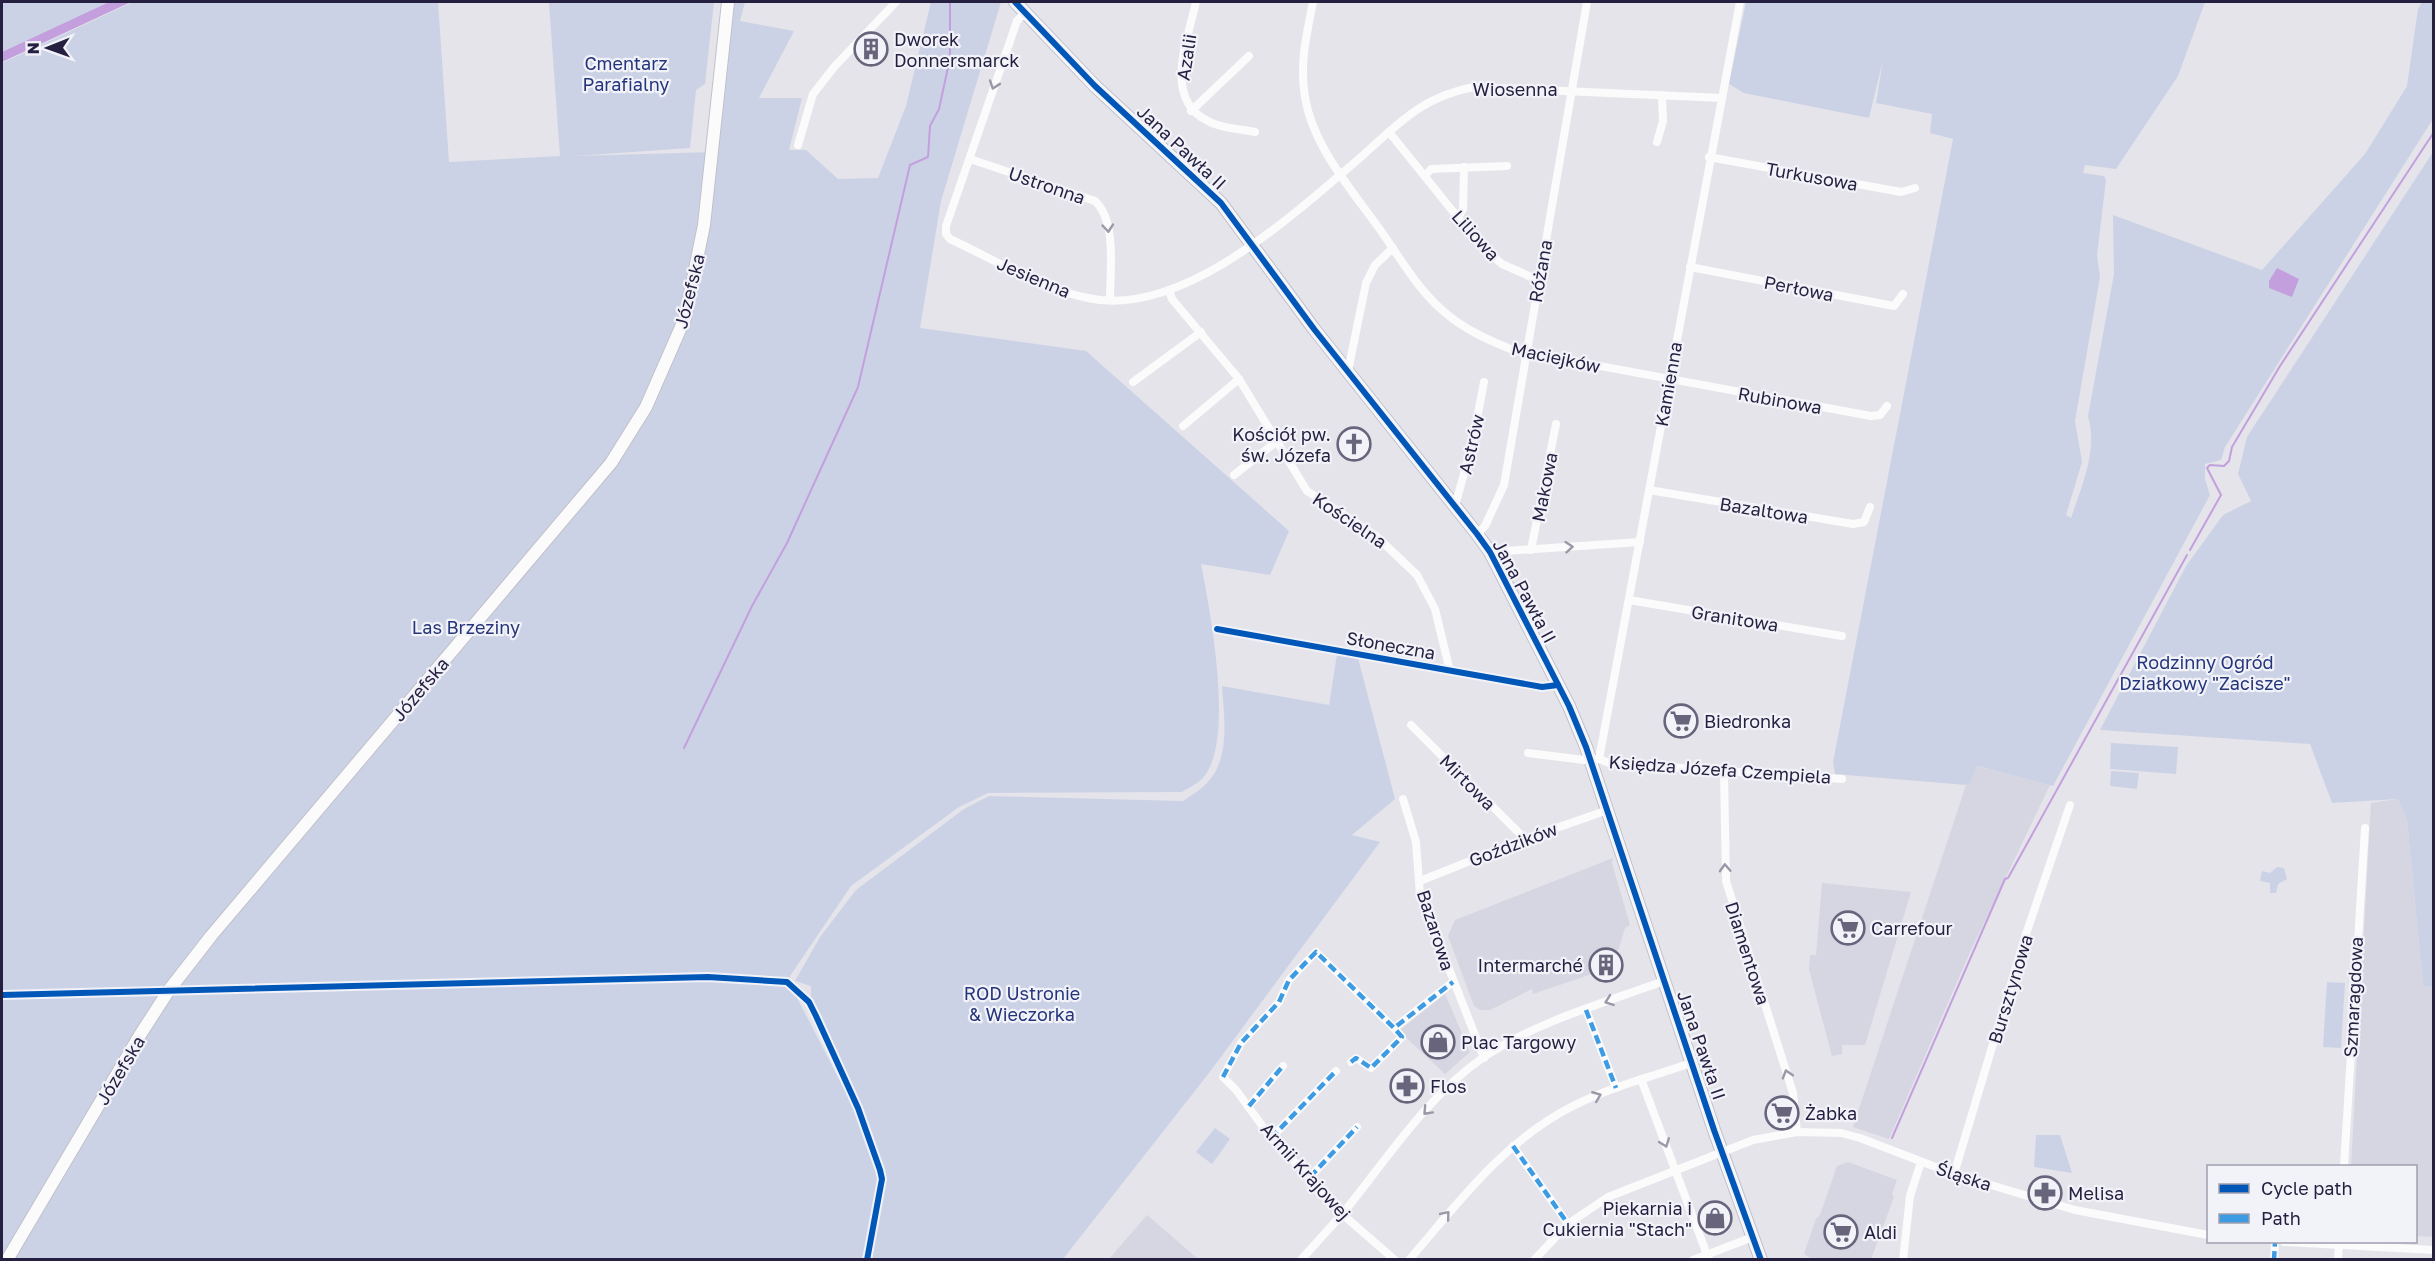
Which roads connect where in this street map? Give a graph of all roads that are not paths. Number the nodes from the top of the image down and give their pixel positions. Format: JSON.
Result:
{"nodes":[{"id":1,"x":728,"y":2,"type":"edge"},
{"id":2,"x":896,"y":2,"type":"edge"},
{"id":3,"x":1015,"y":2,"type":"edge"},
{"id":4,"x":1196,"y":2,"type":"edge"},
{"id":5,"x":1313,"y":2,"type":"edge"},
{"id":6,"x":1587,"y":2,"type":"edge"},
{"id":7,"x":1740,"y":2,"type":"edge"},
{"id":8,"x":1025,"y":12,"type":"junction"},
{"id":9,"x":1249,"y":56,"type":"dead end"},
{"id":10,"x":1571,"y":89,"type":"junction"},
{"id":11,"x":1662,"y":95,"type":"junction"},
{"id":12,"x":1722,"y":98,"type":"junction"},
{"id":13,"x":1191,"y":111,"type":"junction"},
{"id":14,"x":1256,"y":132,"type":"dead end"},
{"id":15,"x":1389,"y":132,"type":"junction"},
{"id":16,"x":1657,"y":142,"type":"dead end"},
{"id":17,"x":798,"y":145,"type":"dead end"},
{"id":18,"x":1709,"y":157,"type":"junction"},
{"id":19,"x":970,"y":159,"type":"junction"},
{"id":20,"x":1507,"y":166,"type":"dead end"},
{"id":21,"x":1464,"y":167,"type":"junction"},
{"id":22,"x":1341,"y":174,"type":"junction"},
{"id":23,"x":1425,"y":176,"type":"junction"},
{"id":24,"x":1915,"y":188,"type":"dead end"},
{"id":25,"x":1459,"y":216,"type":"junction"},
{"id":26,"x":1253,"y":245,"type":"junction"},
{"id":27,"x":1393,"y":248,"type":"junction"},
{"id":28,"x":1690,"y":267,"type":"junction"},
{"id":29,"x":1538,"y":280,"type":"junction"},
{"id":30,"x":1169,"y":290,"type":"junction"},
{"id":31,"x":1903,"y":294,"type":"dead end"},
{"id":32,"x":1110,"y":300,"type":"junction"},
{"id":33,"x":1201,"y":332,"type":"junction"},
{"id":34,"x":1526,"y":353,"type":"junction"},
{"id":35,"x":1348,"y":371,"type":"junction"},
{"id":36,"x":1239,"y":379,"type":"junction"},
{"id":37,"x":1669,"y":379,"type":"junction"},
{"id":38,"x":1133,"y":382,"type":"dead end"},
{"id":39,"x":1484,"y":382,"type":"dead end"},
{"id":40,"x":1887,"y":406,"type":"dead end"},
{"id":41,"x":1556,"y":424,"type":"dead end"},
{"id":42,"x":1183,"y":426,"type":"dead end"},
{"id":43,"x":1277,"y":441,"type":"junction"},
{"id":44,"x":1234,"y":476,"type":"dead end"},
{"id":45,"x":1649,"y":490,"type":"junction"},
{"id":46,"x":1455,"y":506,"type":"junction"},
{"id":47,"x":1870,"y":507,"type":"dead end"},
{"id":48,"x":1477,"y":534,"type":"junction"},
{"id":49,"x":1640,"y":542,"type":"junction"},
{"id":50,"x":1531,"y":550,"type":"junction"},
{"id":51,"x":1490,"y":552,"type":"junction"},
{"id":52,"x":1629,"y":600,"type":"junction"},
{"id":53,"x":1217,"y":629,"type":"dead end"},
{"id":54,"x":1842,"y":636,"type":"dead end"},
{"id":55,"x":1450,"y":671,"type":"junction"},
{"id":56,"x":1558,"y":684,"type":"junction"},
{"id":57,"x":1411,"y":725,"type":"dead end"},
{"id":58,"x":1528,"y":753,"type":"dead end"},
{"id":59,"x":1594,"y":759,"type":"junction"},
{"id":60,"x":1724,"y":771,"type":"junction"},
{"id":61,"x":1842,"y":778,"type":"dead end"},
{"id":62,"x":1403,"y":799,"type":"dead end"},
{"id":63,"x":2070,"y":805,"type":"dead end"},
{"id":64,"x":1608,"y":810,"type":"junction"},
{"id":65,"x":2365,"y":828,"type":"dead end"},
{"id":66,"x":1525,"y":839,"type":"junction"},
{"id":67,"x":1420,"y":881,"type":"junction"},
{"id":68,"x":1664,"y":981,"type":"junction"},
{"id":69,"x":1453,"y":982,"type":"junction"},
{"id":70,"x":1586,"y":1010,"type":"junction"},
{"id":71,"x":1394,"y":1028,"type":"junction"},
{"id":72,"x":1484,"y":1058,"type":"junction"},
{"id":73,"x":1351,"y":1062,"type":"dead end"},
{"id":74,"x":1691,"y":1063,"type":"junction"},
{"id":75,"x":1283,"y":1066,"type":"dead end"},
{"id":76,"x":1336,"y":1071,"type":"dead end"},
{"id":77,"x":1641,"y":1079,"type":"junction"},
{"id":78,"x":1616,"y":1088,"type":"junction"},
{"id":79,"x":1249,"y":1106,"type":"junction"},
{"id":80,"x":1357,"y":1127,"type":"dead end"},
{"id":81,"x":1797,"y":1132,"type":"junction"},
{"id":82,"x":1272,"y":1138,"type":"junction"},
{"id":83,"x":1514,"y":1146,"type":"junction"},
{"id":84,"x":1722,"y":1151,"type":"junction"},
{"id":85,"x":1921,"y":1162,"type":"junction"},
{"id":86,"x":2344,"y":1165,"type":"edge"},
{"id":87,"x":1675,"y":1169,"type":"junction"},
{"id":88,"x":1954,"y":1174,"type":"junction"},
{"id":89,"x":1310,"y":1177,"type":"junction"},
{"id":90,"x":1342,"y":1214,"type":"junction"},
{"id":91,"x":1568,"y":1224,"type":"junction"},
{"id":92,"x":2207,"y":1235,"type":"edge"},
{"id":93,"x":1753,"y":1238,"type":"junction"},
{"id":94,"x":2275,"y":1243,"type":"edge"},
{"id":95,"x":2338,"y":1243,"type":"edge"},
{"id":96,"x":2433,"y":1250,"type":"edge"},
{"id":97,"x":1708,"y":1257,"type":"edge"},
{"id":98,"x":7,"y":1260,"type":"edge"},
{"id":99,"x":1301,"y":1260,"type":"edge"},
{"id":100,"x":1395,"y":1260,"type":"edge"},
{"id":101,"x":1408,"y":1260,"type":"edge"},
{"id":102,"x":1534,"y":1260,"type":"edge"},
{"id":103,"x":1693,"y":1260,"type":"edge"},
{"id":104,"x":1761,"y":1260,"type":"edge"},
{"id":105,"x":1903,"y":1260,"type":"edge"},
{"id":106,"x":2274,"y":1260,"type":"edge"},
{"id":107,"x":2338,"y":1260,"type":"edge"}],
"edges":[{"from":1,"to":98,"type":"street","name":"Józefska"},
{"from":2,"to":17,"type":"street"},
{"from":3,"to":8,"type":"street","name":"Jana Pawła II"},
{"from":4,"to":13,"type":"street","name":"Azalii"},
{"from":5,"to":22,"type":"street","name":"Maciejków"},
{"from":6,"to":10,"type":"street","name":"Różana"},
{"from":7,"to":12,"type":"street","name":"Kamienna"},
{"from":8,"to":19,"type":"street","one_way":true},
{"from":8,"to":26,"type":"street","name":"Jana Pawła II"},
{"from":9,"to":13,"type":"street","name":"Azalii"},
{"from":10,"to":11,"type":"street","name":"Wiosenna"},
{"from":10,"to":15,"type":"street","name":"Wiosenna"},
{"from":10,"to":29,"type":"street","name":"Różana"},
{"from":11,"to":12,"type":"street","name":"Wiosenna"},
{"from":11,"to":16,"type":"street"},
{"from":12,"to":18,"type":"street","name":"Kamienna"},
{"from":13,"to":14,"type":"street"},
{"from":15,"to":22,"type":"street","name":"Wiosenna"},
{"from":15,"to":23,"type":"street","name":"Liliowa"},
{"from":18,"to":24,"type":"street","name":"Turkusowa"},
{"from":18,"to":28,"type":"street","name":"Kamienna"},
{"from":19,"to":32,"type":"street","name":"Ustronna","one_way":true},
{"from":19,"to":32,"type":"street","name":"Jesienna"},
{"from":20,"to":21,"type":"street"},
{"from":21,"to":23,"type":"street"},
{"from":21,"to":25,"type":"street"},
{"from":22,"to":26,"type":"street","name":"Wiosenna"},
{"from":22,"to":27,"type":"street","name":"Maciejków"},
{"from":23,"to":25,"type":"street","name":"Liliowa"},
{"from":25,"to":29,"type":"street","name":"Liliowa"},
{"from":26,"to":30,"type":"street","name":"Jesienna"},
{"from":26,"to":35,"type":"street","name":"Jana Pawła II"},
{"from":27,"to":34,"type":"street","name":"Maciejków"},
{"from":27,"to":35,"type":"street"},
{"from":28,"to":31,"type":"street","name":"Perłowa"},
{"from":28,"to":37,"type":"street","name":"Kamienna"},
{"from":29,"to":34,"type":"street","name":"Różana"},
{"from":30,"to":32,"type":"street","name":"Jesienna"},
{"from":30,"to":33,"type":"street","name":"Kościelna"},
{"from":33,"to":36,"type":"street","name":"Kościelna"},
{"from":33,"to":38,"type":"street"},
{"from":34,"to":37,"type":"street","name":"Maciejków"},
{"from":34,"to":48,"type":"street","name":"Różana"},
{"from":35,"to":46,"type":"street","name":"Jana Pawła II"},
{"from":36,"to":42,"type":"street"},
{"from":36,"to":43,"type":"street","name":"Kościelna"},
{"from":37,"to":40,"type":"street","name":"Rubinowa"},
{"from":37,"to":45,"type":"street","name":"Kamienna"},
{"from":39,"to":46,"type":"street","name":"Astrów"},
{"from":41,"to":50,"type":"street","name":"Makowa"},
{"from":43,"to":44,"type":"street"},
{"from":43,"to":55,"type":"street","name":"Kościelna"},
{"from":45,"to":47,"type":"street","name":"Bazaltowa"},
{"from":45,"to":49,"type":"street","name":"Kamienna"},
{"from":46,"to":48,"type":"street","name":"Jana Pawła II"},
{"from":48,"to":51,"type":"street","name":"Jana Pawła II"},
{"from":50,"to":49,"type":"street","one_way":true},
{"from":49,"to":52,"type":"street","name":"Kamienna"},
{"from":50,"to":51,"type":"street"},
{"from":51,"to":56,"type":"street","name":"Jana Pawła II"},
{"from":52,"to":54,"type":"street","name":"Granitowa"},
{"from":52,"to":59,"type":"street","name":"Kamienna"},
{"from":53,"to":55,"type":"street","name":"Słoneczna"},
{"from":55,"to":56,"type":"street","name":"Słoneczna"},
{"from":56,"to":59,"type":"street","name":"Jana Pawła II"},
{"from":57,"to":66,"type":"street","name":"Mirtowa"},
{"from":58,"to":59,"type":"street","name":"Księdza Józefa Czempiela"},
{"from":59,"to":60,"type":"street","name":"Księdza Józefa Czempiela"},
{"from":59,"to":64,"type":"street","name":"Jana Pawła II"},
{"from":60,"to":61,"type":"street","name":"Księdza Józefa Czempiela"},
{"from":81,"to":60,"type":"street","name":"Diamentowa","one_way":true},
{"from":62,"to":67,"type":"street","name":"Bazarowa"},
{"from":63,"to":88,"type":"street","name":"Bursztynowa"},
{"from":64,"to":66,"type":"street","name":"Goździków"},
{"from":64,"to":68,"type":"street","name":"Jana Pawła II"},
{"from":65,"to":86,"type":"street","name":"Szmaragdowa"},
{"from":66,"to":67,"type":"street","name":"Goździków"},
{"from":67,"to":69,"type":"street","name":"Bazarowa"},
{"from":68,"to":70,"type":"street","one_way":true},
{"from":68,"to":74,"type":"street","name":"Jana Pawła II"},
{"from":69,"to":71,"type":"street"},
{"from":69,"to":72,"type":"street","name":"Bazarowa"},
{"from":70,"to":72,"type":"street"},
{"from":70,"to":78,"type":"street"},
{"from":71,"to":73,"type":"street"},
{"from":71,"to":79,"type":"street","name":"Armii Krajowej"},
{"from":72,"to":90,"type":"street","one_way":true},
{"from":74,"to":77,"type":"street"},
{"from":74,"to":84,"type":"street","name":"Jana Pawła II"},
{"from":75,"to":79,"type":"street"},
{"from":76,"to":82,"type":"street"},
{"from":77,"to":78,"type":"street"},
{"from":77,"to":87,"type":"street","one_way":true},
{"from":83,"to":78,"type":"street","one_way":true},
{"from":79,"to":82,"type":"street","name":"Armii Krajowej"},
{"from":80,"to":89,"type":"street"},
{"from":81,"to":84,"type":"street","name":"Śląska"},
{"from":81,"to":85,"type":"street","name":"Śląska"},
{"from":82,"to":89,"type":"street","name":"Armii Krajowej"},
{"from":83,"to":91,"type":"street"},
{"from":101,"to":83,"type":"street","one_way":true},
{"from":84,"to":87,"type":"street","name":"Śląska"},
{"from":84,"to":93,"type":"street","name":"Jana Pawła II"},
{"from":85,"to":88,"type":"street","name":"Śląska"},
{"from":85,"to":105,"type":"street"},
{"from":87,"to":91,"type":"street","name":"Śląska"},
{"from":87,"to":97,"type":"street"},
{"from":88,"to":92,"type":"street","name":"Śląska"},
{"from":89,"to":90,"type":"street","name":"Armii Krajowej"},
{"from":90,"to":99,"type":"street"},
{"from":90,"to":100,"type":"street","name":"Armii Krajowej"},
{"from":91,"to":102,"type":"street","name":"Śląska"},
{"from":93,"to":97,"type":"street"},
{"from":93,"to":104,"type":"street","name":"Jana Pawła II"},
{"from":94,"to":106,"type":"street"},
{"from":95,"to":96,"type":"street"},
{"from":95,"to":107,"type":"street"},
{"from":97,"to":103,"type":"street"}]}
